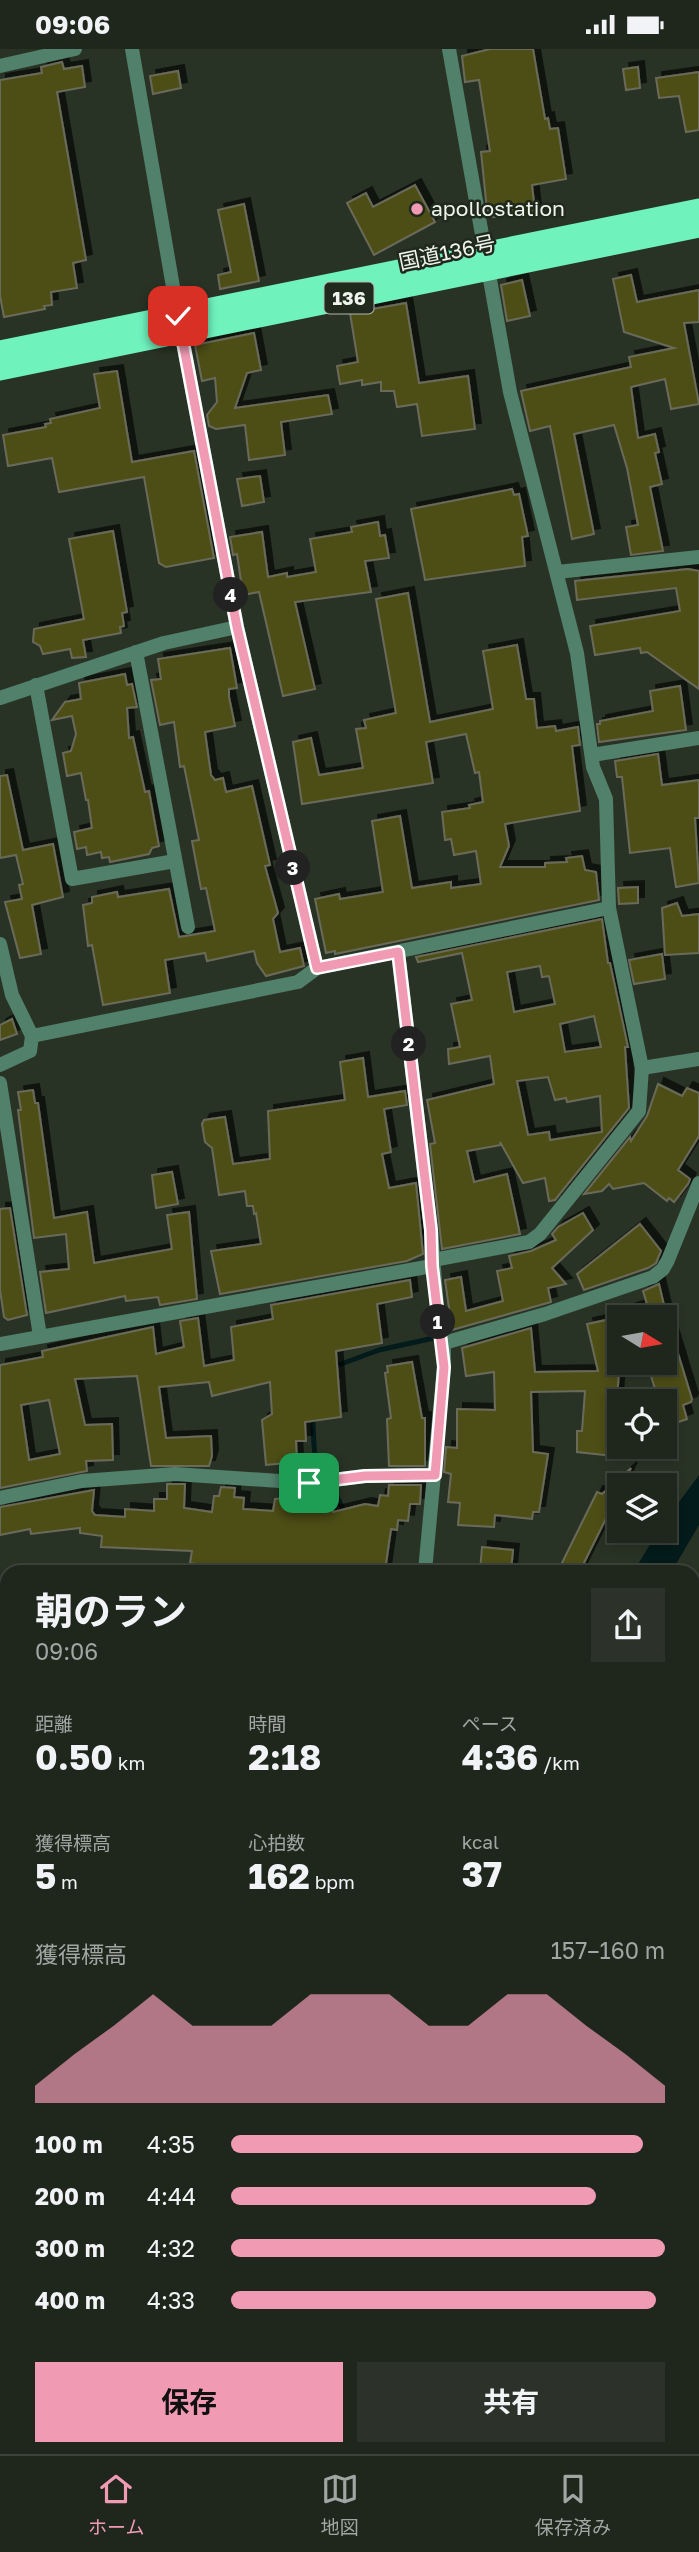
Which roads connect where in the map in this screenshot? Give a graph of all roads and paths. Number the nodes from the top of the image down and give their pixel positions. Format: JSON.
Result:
{"nodes":[{"id":1,"x":75,"y":49,"type":"edge"},
{"id":2,"x":132,"y":49,"type":"edge"},
{"id":3,"x":449,"y":49,"type":"edge"},
{"id":4,"x":0,"y":66,"type":"edge"},
{"id":5,"x":699,"y":209,"type":"edge"},
{"id":6,"x":699,"y":227,"type":"edge"},
{"id":7,"x":485,"y":261,"type":"junction"},
{"id":8,"x":180,"y":324,"type":"junction"},
{"id":9,"x":0,"y":351,"type":"edge"},
{"id":10,"x":0,"y":370,"type":"edge"},
{"id":11,"x":699,"y":557,"type":"edge"},
{"id":12,"x":557,"y":572,"type":"junction"},
{"id":13,"x":237,"y":627,"type":"junction"},
{"id":14,"x":135,"y":652,"type":"junction"},
{"id":15,"x":36,"y":685,"type":"junction"},
{"id":16,"x":0,"y":698,"type":"edge"},
{"id":17,"x":699,"y":738,"type":"edge"},
{"id":18,"x":592,"y":755,"type":"junction"},
{"id":19,"x":175,"y":860,"type":"junction"},
{"id":20,"x":609,"y":908,"type":"junction"},
{"id":21,"x":188,"y":927,"type":"dead end"},
{"id":22,"x":0,"y":944,"type":"edge"},
{"id":23,"x":398,"y":952,"type":"junction"},
{"id":24,"x":317,"y":968,"type":"junction"},
{"id":25,"x":6,"y":996,"type":"edge"},
{"id":26,"x":32,"y":1036,"type":"junction"},
{"id":27,"x":699,"y":1059,"type":"edge"},
{"id":28,"x":0,"y":1065,"type":"edge"},
{"id":29,"x":642,"y":1068,"type":"junction"},
{"id":30,"x":0,"y":1083,"type":"edge"},
{"id":31,"x":699,"y":1183,"type":"edge"},
{"id":32,"x":433,"y":1263,"type":"junction"},
{"id":33,"x":40,"y":1336,"type":"junction"},
{"id":34,"x":443,"y":1343,"type":"junction"},
{"id":35,"x":0,"y":1344,"type":"edge"},
{"id":36,"x":435,"y":1475,"type":"junction"},
{"id":37,"x":0,"y":1498,"type":"edge"},
{"id":38,"x":426,"y":1565,"type":"edge"}],
"edges":[{"from":1,"to":4,"type":"street"},
{"from":2,"to":8,"type":"street"},
{"from":3,"to":7,"type":"street"},
{"from":5,"to":7,"type":"highway","name":"国道136号","number":"136"},
{"from":6,"to":7,"type":"highway","name":"国道136号","number":"136"},
{"from":7,"to":8,"type":"highway","name":"国道136号","number":"136"},
{"from":7,"to":12,"type":"street"},
{"from":8,"to":9,"type":"highway","name":"国道136号","number":"136"},
{"from":8,"to":10,"type":"highway","name":"国道136号","number":"136"},
{"from":8,"to":13,"type":"street"},
{"from":11,"to":12,"type":"street"},
{"from":12,"to":18,"type":"street"},
{"from":13,"to":14,"type":"street"},
{"from":13,"to":24,"type":"street"},
{"from":14,"to":15,"type":"street"},
{"from":14,"to":19,"type":"street"},
{"from":15,"to":16,"type":"street"},
{"from":15,"to":19,"type":"street"},
{"from":17,"to":18,"type":"street"},
{"from":18,"to":20,"type":"street"},
{"from":19,"to":21,"type":"street"},
{"from":20,"to":23,"type":"street"},
{"from":20,"to":29,"type":"street"},
{"from":22,"to":25,"type":"street"},
{"from":23,"to":24,"type":"street"},
{"from":23,"to":32,"type":"street"},
{"from":24,"to":26,"type":"street"},
{"from":25,"to":26,"type":"street"},
{"from":26,"to":28,"type":"street"},
{"from":27,"to":29,"type":"street"},
{"from":29,"to":32,"type":"street"},
{"from":30,"to":33,"type":"street"},
{"from":31,"to":34,"type":"street"},
{"from":32,"to":33,"type":"street"},
{"from":32,"to":34,"type":"street"},
{"from":33,"to":35,"type":"street"},
{"from":34,"to":36,"type":"street"},
{"from":36,"to":37,"type":"street"},
{"from":36,"to":38,"type":"street"}]}
